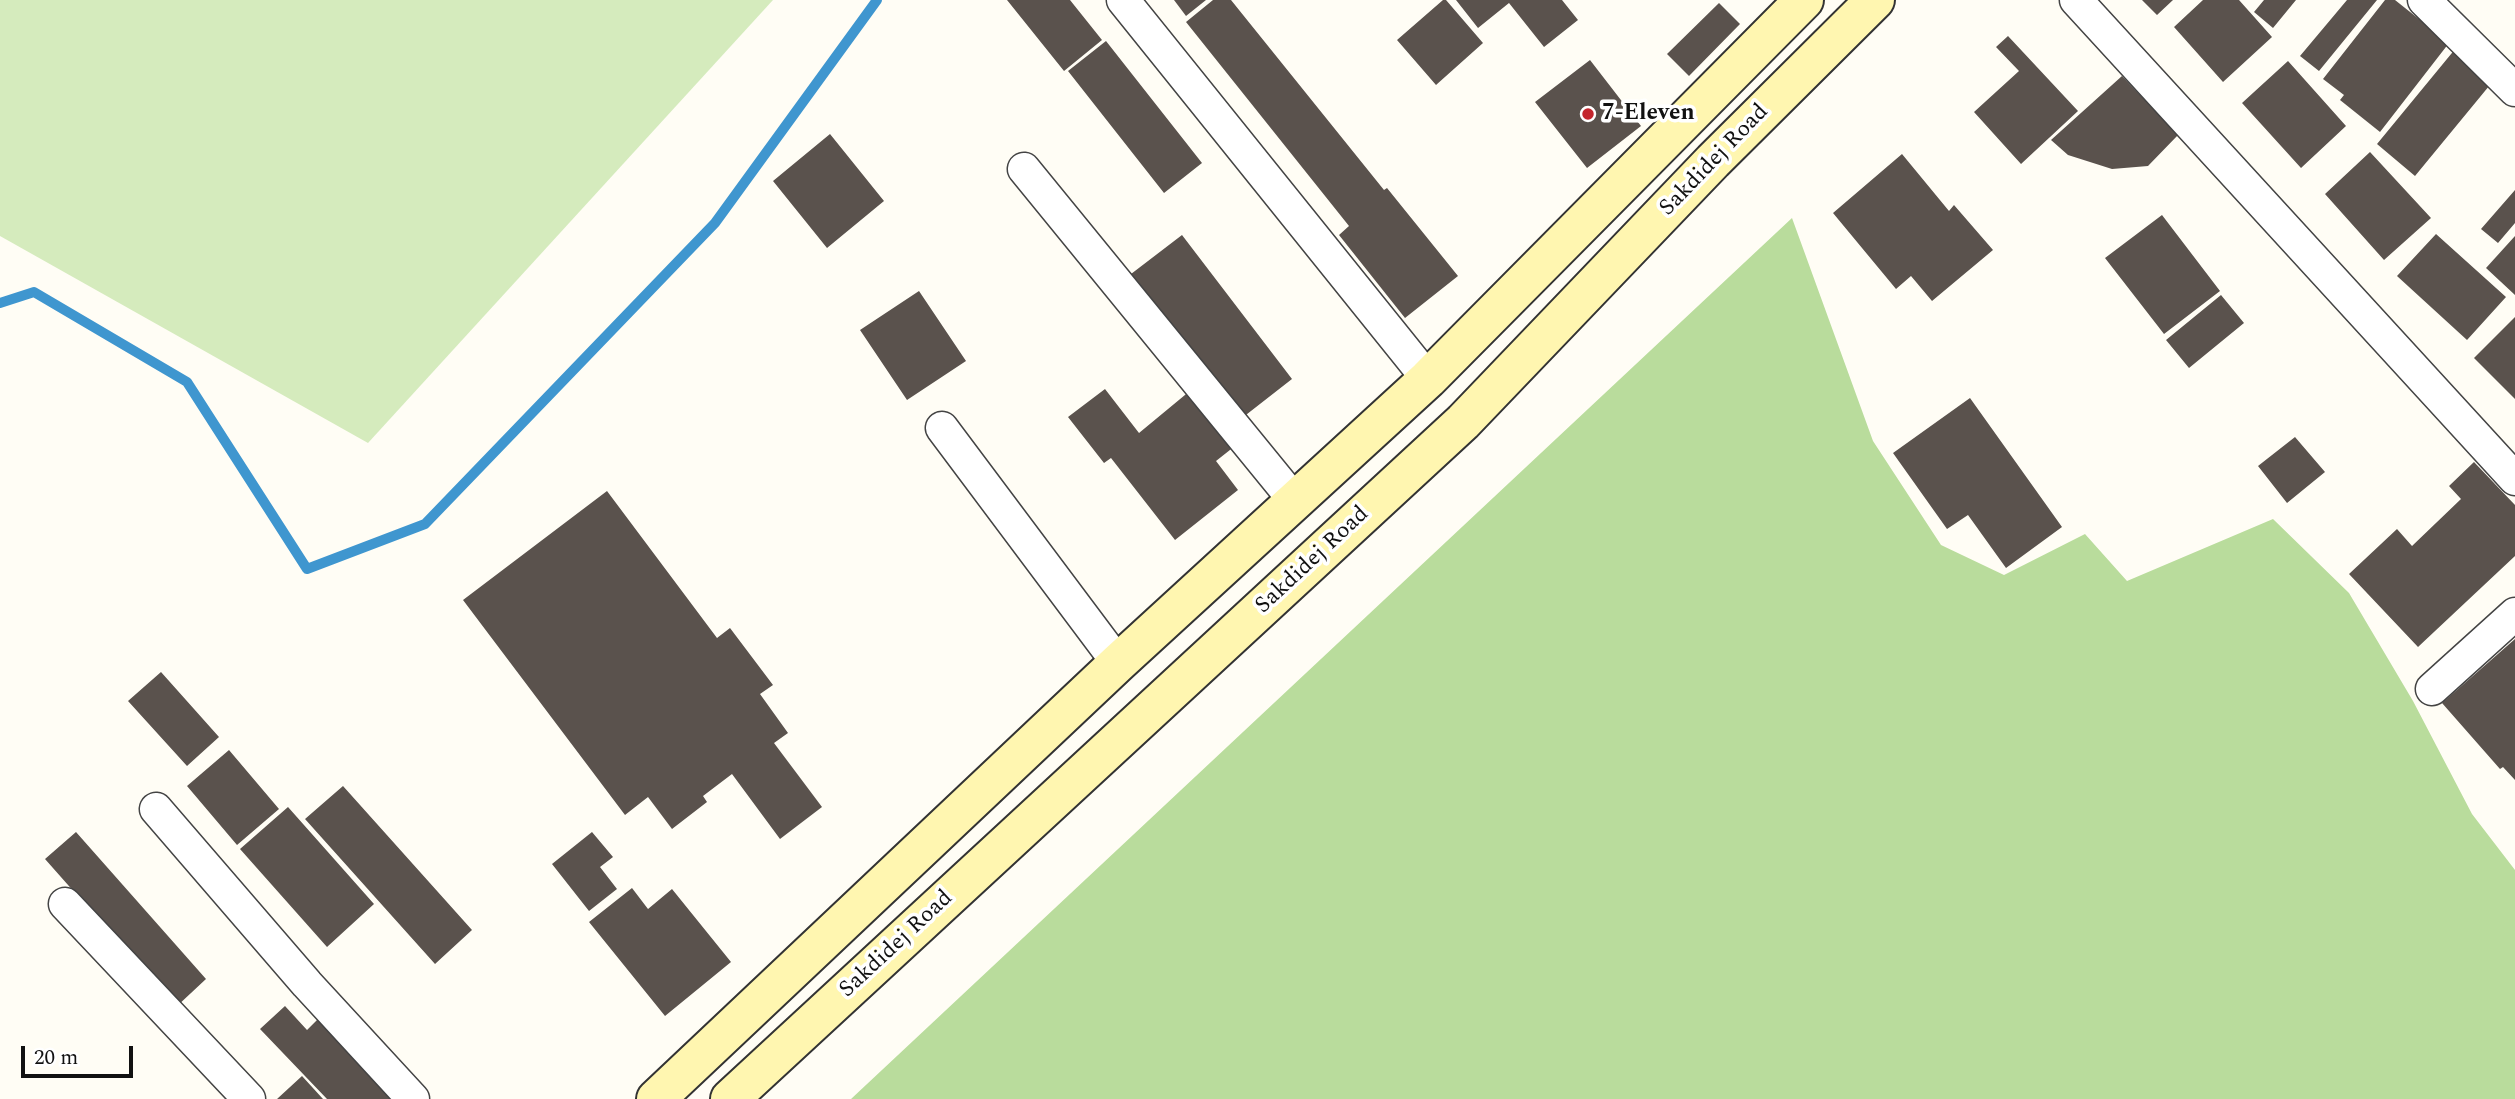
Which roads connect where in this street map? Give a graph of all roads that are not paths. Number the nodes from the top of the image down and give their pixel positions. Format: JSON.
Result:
{"nodes":[{"id":1,"x":1123,"y":0,"type":"edge"},
{"id":2,"x":1804,"y":0,"type":"edge"},
{"id":3,"x":1875,"y":0,"type":"edge"},
{"id":4,"x":2076,"y":0,"type":"edge"},
{"id":5,"x":2424,"y":0,"type":"edge"},
{"id":6,"x":2515,"y":90,"type":"edge"},
{"id":7,"x":1024,"y":169,"type":"dead end"},
{"id":8,"x":1428,"y":379,"type":"junction"},
{"id":9,"x":942,"y":428,"type":"dead end"},
{"id":10,"x":2515,"y":479,"type":"edge"},
{"id":11,"x":1295,"y":501,"type":"junction"},
{"id":12,"x":2515,"y":614,"type":"edge"},
{"id":13,"x":1118,"y":663,"type":"junction"},
{"id":14,"x":2432,"y":689,"type":"dead end"},
{"id":15,"x":156,"y":809,"type":"dead end"},
{"id":16,"x":65,"y":904,"type":"dead end"},
{"id":17,"x":249,"y":1099,"type":"edge"},
{"id":18,"x":413,"y":1099,"type":"edge"},
{"id":19,"x":656,"y":1099,"type":"edge"},
{"id":20,"x":730,"y":1099,"type":"edge"}],
"edges":[{"from":1,"to":8,"type":"street"},
{"from":2,"to":8,"type":"main road"},
{"from":3,"to":20,"type":"main road","name":"Sakdidej Road"},
{"from":4,"to":10,"type":"street"},
{"from":5,"to":6,"type":"street"},
{"from":7,"to":11,"type":"street"},
{"from":8,"to":11,"type":"main road"},
{"from":9,"to":13,"type":"street"},
{"from":11,"to":13,"type":"main road"},
{"from":12,"to":14,"type":"street"},
{"from":13,"to":19,"type":"main road"},
{"from":15,"to":18,"type":"street"},
{"from":16,"to":17,"type":"street"}]}
